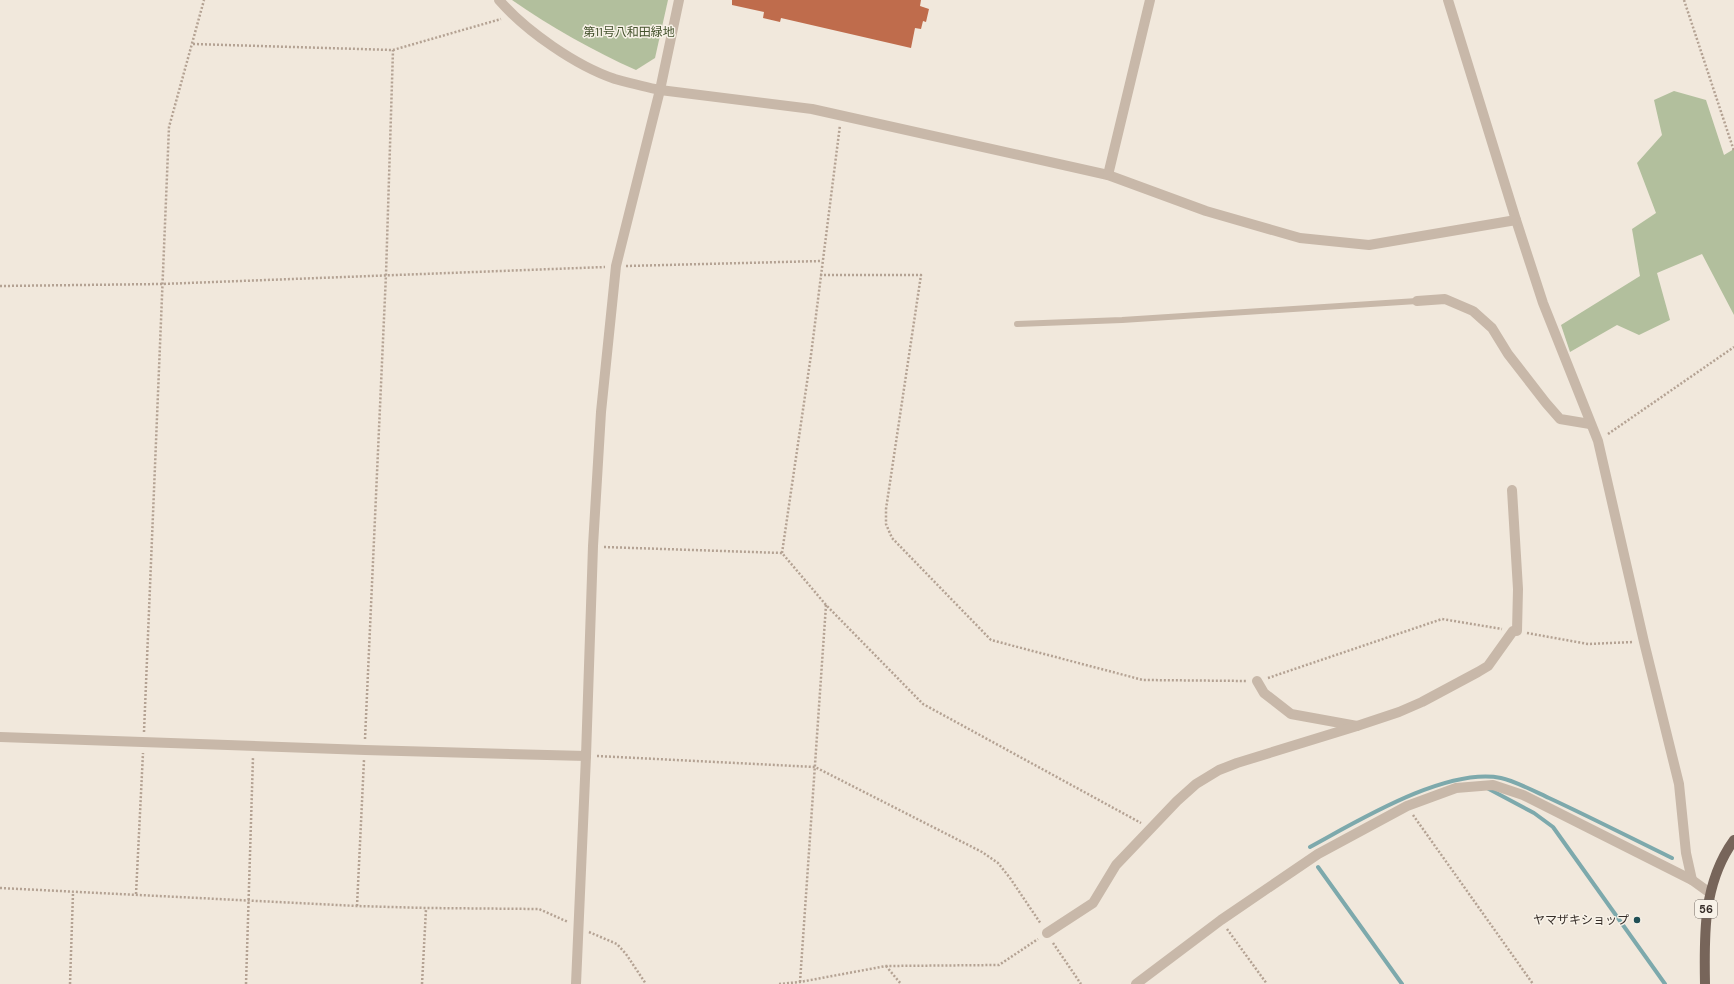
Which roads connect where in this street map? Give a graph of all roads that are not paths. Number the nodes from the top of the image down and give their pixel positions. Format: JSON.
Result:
{"nodes":[{"id":1,"x":499,"y":0,"type":"edge"},
{"id":2,"x":679,"y":0,"type":"edge"},
{"id":3,"x":1150,"y":0,"type":"edge"},
{"id":4,"x":1448,"y":0,"type":"edge"},
{"id":5,"x":660,"y":90,"type":"junction"},
{"id":6,"x":1108,"y":175,"type":"junction"},
{"id":7,"x":1516,"y":220,"type":"junction"},
{"id":8,"x":1417,"y":301,"type":"joint"},
{"id":9,"x":1017,"y":324,"type":"dead end"},
{"id":10,"x":1590,"y":424,"type":"junction"},
{"id":11,"x":1512,"y":490,"type":"dead end"},
{"id":12,"x":1257,"y":681,"type":"road end"},
{"id":13,"x":1357,"y":726,"type":"junction"},
{"id":14,"x":0,"y":738,"type":"edge"},
{"id":15,"x":586,"y":756,"type":"junction"},
{"id":16,"x":1734,"y":840,"type":"edge"},
{"id":17,"x":1692,"y":880,"type":"junction"},
{"id":18,"x":1710,"y":893,"type":"junction"},
{"id":19,"x":1047,"y":933,"type":"road end"},
{"id":20,"x":576,"y":984,"type":"edge"},
{"id":21,"x":1136,"y":984,"type":"edge"},
{"id":22,"x":1705,"y":984,"type":"edge"}],
"edges":[{"from":1,"to":5,"type":"street"},
{"from":2,"to":5,"type":"street"},
{"from":3,"to":6,"type":"street"},
{"from":4,"to":7,"type":"street"},
{"from":5,"to":6,"type":"street"},
{"from":5,"to":15,"type":"street"},
{"from":6,"to":7,"type":"street"},
{"from":7,"to":10,"type":"street"},
{"from":8,"to":9,"type":"lane"},
{"from":8,"to":10,"type":"street"},
{"from":10,"to":17,"type":"street"},
{"from":11,"to":13,"type":"street"},
{"from":12,"to":13,"type":"street"},
{"from":13,"to":19,"type":"street"},
{"from":14,"to":15,"type":"street"},
{"from":15,"to":20,"type":"street"},
{"from":16,"to":18,"type":"main road","number":"56"},
{"from":17,"to":18,"type":"street"},
{"from":17,"to":21,"type":"street"},
{"from":18,"to":22,"type":"main road","number":"56"}]}
